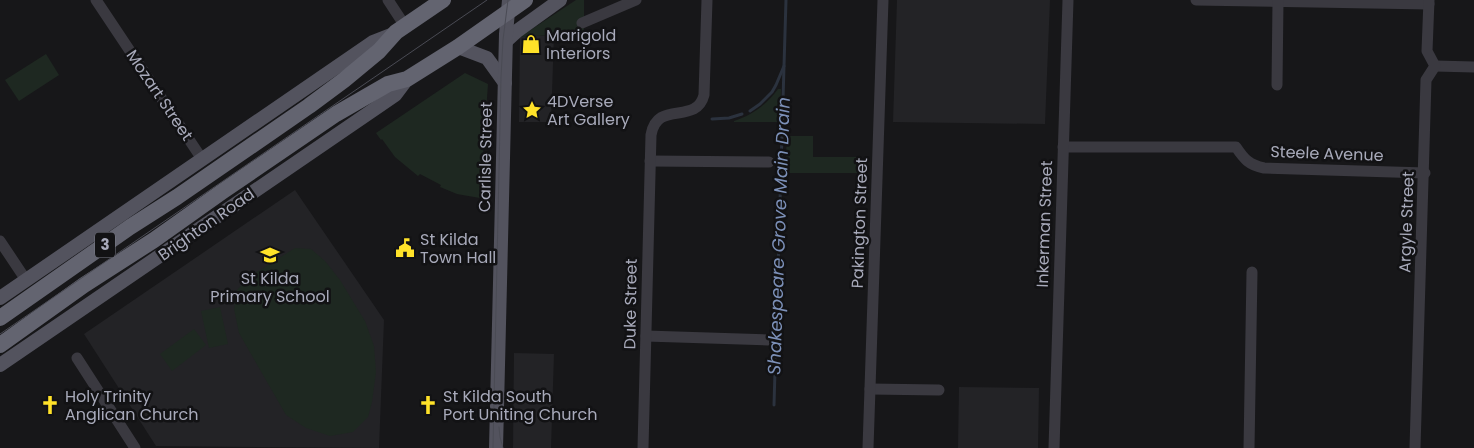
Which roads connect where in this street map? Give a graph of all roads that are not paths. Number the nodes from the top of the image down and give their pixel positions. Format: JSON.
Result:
{"nodes":[{"id":1,"x":96,"y":0,"type":"edge"},
{"id":2,"x":388,"y":0,"type":"edge"},
{"id":3,"x":443,"y":0,"type":"edge"},
{"id":4,"x":525,"y":0,"type":"edge"},
{"id":5,"x":560,"y":0,"type":"edge"},
{"id":6,"x":636,"y":0,"type":"edge"},
{"id":7,"x":706,"y":0,"type":"edge"},
{"id":8,"x":883,"y":0,"type":"edge"},
{"id":9,"x":1068,"y":0,"type":"edge"},
{"id":10,"x":1196,"y":0,"type":"edge"},
{"id":11,"x":1278,"y":1,"type":"edge"},
{"id":12,"x":1429,"y":2,"type":"edge"},
{"id":13,"x":507,"y":8,"type":"edge"},
{"id":14,"x":582,"y":22,"type":"dead end"},
{"id":15,"x":400,"y":29,"type":"junction"},
{"id":16,"x":506,"y":41,"type":"junction"},
{"id":17,"x":458,"y":47,"type":"junction"},
{"id":18,"x":1435,"y":66,"type":"junction"},
{"id":19,"x":1474,"y":67,"type":"edge"},
{"id":20,"x":407,"y":79,"type":"junction"},
{"id":21,"x":344,"y":80,"type":"junction"},
{"id":22,"x":505,"y":82,"type":"junction"},
{"id":23,"x":312,"y":83,"type":"junction"},
{"id":24,"x":1277,"y":86,"type":"dead end"},
{"id":25,"x":336,"y":114,"type":"junction"},
{"id":26,"x":346,"y":128,"type":"junction"},
{"id":27,"x":1063,"y":147,"type":"junction"},
{"id":28,"x":202,"y":159,"type":"junction"},
{"id":29,"x":650,"y":160,"type":"junction"},
{"id":30,"x":769,"y":162,"type":"dead end"},
{"id":31,"x":211,"y":173,"type":"junction"},
{"id":32,"x":1424,"y":173,"type":"junction"},
{"id":33,"x":223,"y":191,"type":"junction"},
{"id":34,"x":0,"y":241,"type":"edge"},
{"id":35,"x":1252,"y":272,"type":"dead end"},
{"id":36,"x":26,"y":280,"type":"junction"},
{"id":37,"x":0,"y":298,"type":"edge"},
{"id":38,"x":40,"y":317,"type":"junction"},
{"id":39,"x":0,"y":318,"type":"edge"},
{"id":40,"x":646,"y":336,"type":"junction"},
{"id":41,"x":768,"y":340,"type":"dead end"},
{"id":42,"x":0,"y":345,"type":"edge"},
{"id":43,"x":26,"y":348,"type":"junction"},
{"id":44,"x":77,"y":358,"type":"dead end"},
{"id":45,"x":0,"y":365,"type":"edge"},
{"id":46,"x":870,"y":389,"type":"junction"},
{"id":47,"x":939,"y":390,"type":"dead end"},
{"id":48,"x":135,"y":448,"type":"edge"},
{"id":49,"x":496,"y":448,"type":"edge"},
{"id":50,"x":643,"y":448,"type":"edge"},
{"id":51,"x":868,"y":448,"type":"edge"},
{"id":52,"x":1054,"y":448,"type":"edge"},
{"id":53,"x":1249,"y":448,"type":"edge"},
{"id":54,"x":1415,"y":448,"type":"edge"}],
"edges":[{"from":1,"to":28,"type":"street","name":"Mozart Street"},
{"from":2,"to":15,"type":"street"},
{"from":3,"to":15,"type":"highway","number":"3"},
{"from":4,"to":13,"type":"highway","number":"3"},
{"from":5,"to":16,"type":"main road"},
{"from":6,"to":14,"type":"street"},
{"from":7,"to":29,"type":"street","name":"Duke Street"},
{"from":8,"to":46,"type":"street","name":"Pakington Street"},
{"from":9,"to":27,"type":"street","name":"Inkerman Street"},
{"from":10,"to":11,"type":"street"},
{"from":11,"to":12,"type":"street"},
{"from":11,"to":24,"type":"street"},
{"from":12,"to":18,"type":"street"},
{"from":13,"to":16,"type":"main road","name":"Carlisle Street"},
{"from":13,"to":17,"type":"highway","name":"Brighton Road","number":"3"},
{"from":15,"to":21,"type":"highway","number":"3"},
{"from":15,"to":23,"type":"main road"},
{"from":16,"to":22,"type":"main road","name":"Carlisle Street"},
{"from":17,"to":20,"type":"highway","name":"Brighton Road","number":"3"},
{"from":17,"to":22,"type":"main road"},
{"from":18,"to":19,"type":"street"},
{"from":18,"to":32,"type":"street","name":"Argyle Street"},
{"from":20,"to":25,"type":"highway","name":"Brighton Road","number":"3"},
{"from":20,"to":26,"type":"main road","name":"Brighton Road"},
{"from":21,"to":23,"type":"main road"},
{"from":21,"to":31,"type":"highway","number":"3"},
{"from":22,"to":49,"type":"main road","name":"Carlisle Street"},
{"from":23,"to":28,"type":"main road"},
{"from":25,"to":26,"type":"main road"},
{"from":25,"to":33,"type":"highway","name":"Brighton Road","number":"3"},
{"from":26,"to":43,"type":"main road","name":"Brighton Road"},
{"from":27,"to":32,"type":"street","name":"Steele Avenue"},
{"from":27,"to":52,"type":"street","name":"Inkerman Street"},
{"from":28,"to":31,"type":"main road","name":"Mozart Street"},
{"from":28,"to":36,"type":"main road"},
{"from":29,"to":30,"type":"street"},
{"from":29,"to":40,"type":"street","name":"Duke Street"},
{"from":31,"to":33,"type":"highway","name":"Mozart Street"},
{"from":31,"to":39,"type":"highway","number":"3"},
{"from":32,"to":54,"type":"street","name":"Argyle Street"},
{"from":33,"to":38,"type":"highway","name":"Brighton Road","number":"3"},
{"from":34,"to":36,"type":"street"},
{"from":35,"to":53,"type":"street"},
{"from":36,"to":37,"type":"main road"},
{"from":38,"to":42,"type":"highway","name":"Brighton Road","number":"3"},
{"from":38,"to":43,"type":"main road"},
{"from":40,"to":41,"type":"street"},
{"from":40,"to":50,"type":"street","name":"Duke Street"},
{"from":43,"to":45,"type":"main road","name":"Brighton Road"},
{"from":44,"to":48,"type":"street"},
{"from":46,"to":47,"type":"street"},
{"from":46,"to":51,"type":"street","name":"Pakington Street"}]}
